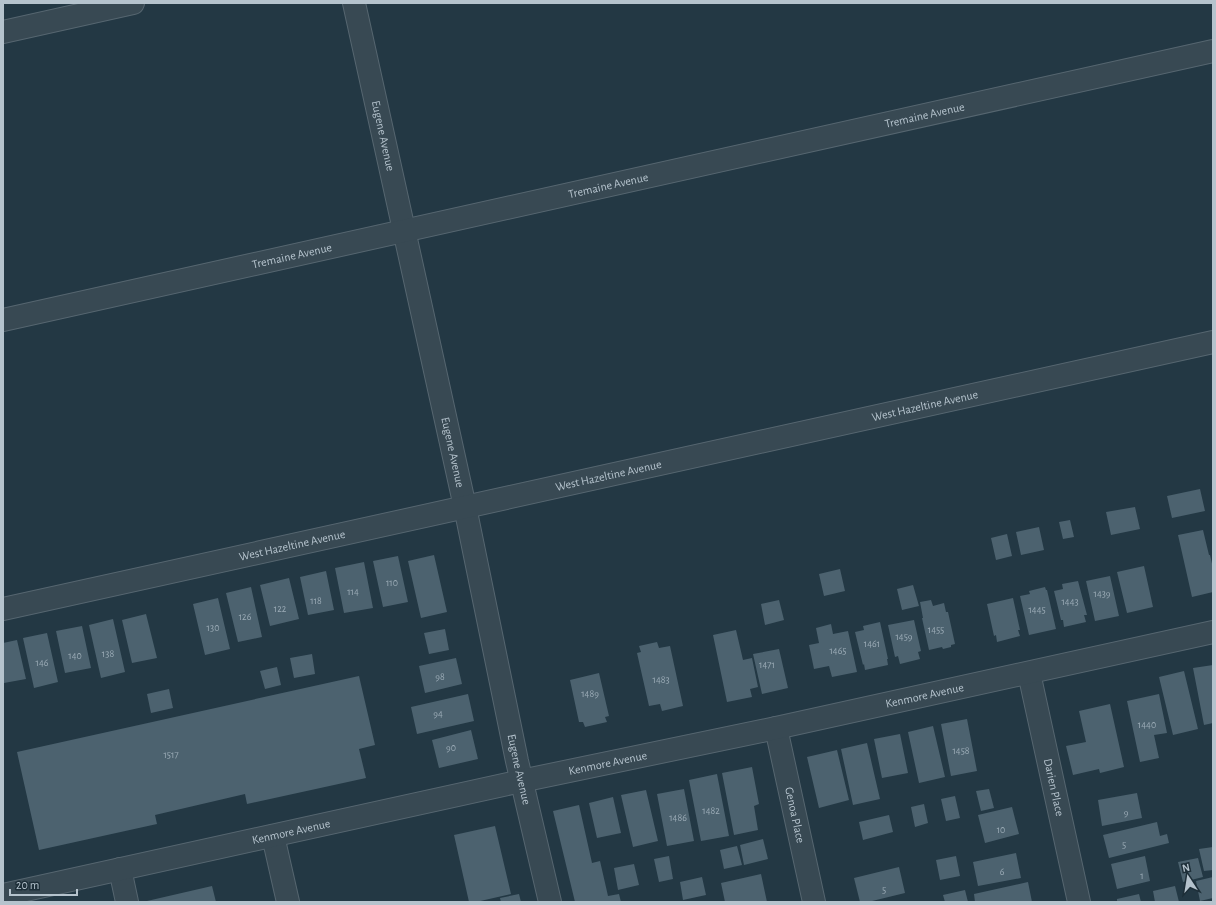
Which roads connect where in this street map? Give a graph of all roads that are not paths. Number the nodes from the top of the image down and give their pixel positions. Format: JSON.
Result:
{"nodes":[{"id":1,"x":133,"y":3,"type":"edge"},
{"id":2,"x":354,"y":3,"type":"edge"},
{"id":3,"x":3,"y":32,"type":"edge"},
{"id":4,"x":1213,"y":51,"type":"edge"},
{"id":5,"x":404,"y":232,"type":"junction"},
{"id":6,"x":3,"y":320,"type":"edge"},
{"id":7,"x":1213,"y":342,"type":"edge"},
{"id":8,"x":465,"y":507,"type":"junction"},
{"id":9,"x":3,"y":608,"type":"edge"},
{"id":10,"x":1213,"y":632,"type":"edge"},
{"id":11,"x":1029,"y":673,"type":"junction"},
{"id":12,"x":776,"y":728,"type":"junction"},
{"id":13,"x":521,"y":781,"type":"junction"},
{"id":14,"x":273,"y":836,"type":"junction"},
{"id":15,"x":120,"y":869,"type":"junction"},
{"id":16,"x":12,"y":897,"type":"edge"},
{"id":17,"x":128,"y":902,"type":"edge"},
{"id":18,"x":288,"y":902,"type":"edge"},
{"id":19,"x":550,"y":902,"type":"edge"},
{"id":20,"x":814,"y":902,"type":"edge"},
{"id":21,"x":1079,"y":902,"type":"edge"}],
"edges":[{"from":1,"to":3,"type":"street"},
{"from":2,"to":5,"type":"street","name":"Eugene Avenue"},
{"from":4,"to":5,"type":"street","name":"Tremaine Avenue"},
{"from":5,"to":6,"type":"street","name":"Tremaine Avenue"},
{"from":5,"to":8,"type":"street","name":"Eugene Avenue"},
{"from":7,"to":8,"type":"street","name":"West Hazeltine Avenue"},
{"from":8,"to":9,"type":"street","name":"West Hazeltine Avenue"},
{"from":8,"to":13,"type":"street","name":"Eugene Avenue"},
{"from":10,"to":11,"type":"street","name":"Kenmore Avenue"},
{"from":11,"to":12,"type":"street","name":"Kenmore Avenue"},
{"from":11,"to":21,"type":"street","name":"Darien Place"},
{"from":12,"to":13,"type":"street","name":"Kenmore Avenue"},
{"from":12,"to":20,"type":"street","name":"Genoa Place"},
{"from":13,"to":14,"type":"street","name":"Kenmore Avenue"},
{"from":13,"to":19,"type":"street","name":"Eugene Avenue"},
{"from":14,"to":15,"type":"street","name":"Kenmore Avenue"},
{"from":14,"to":18,"type":"street"},
{"from":15,"to":16,"type":"street","name":"Kenmore Avenue"},
{"from":15,"to":17,"type":"street"}]}
